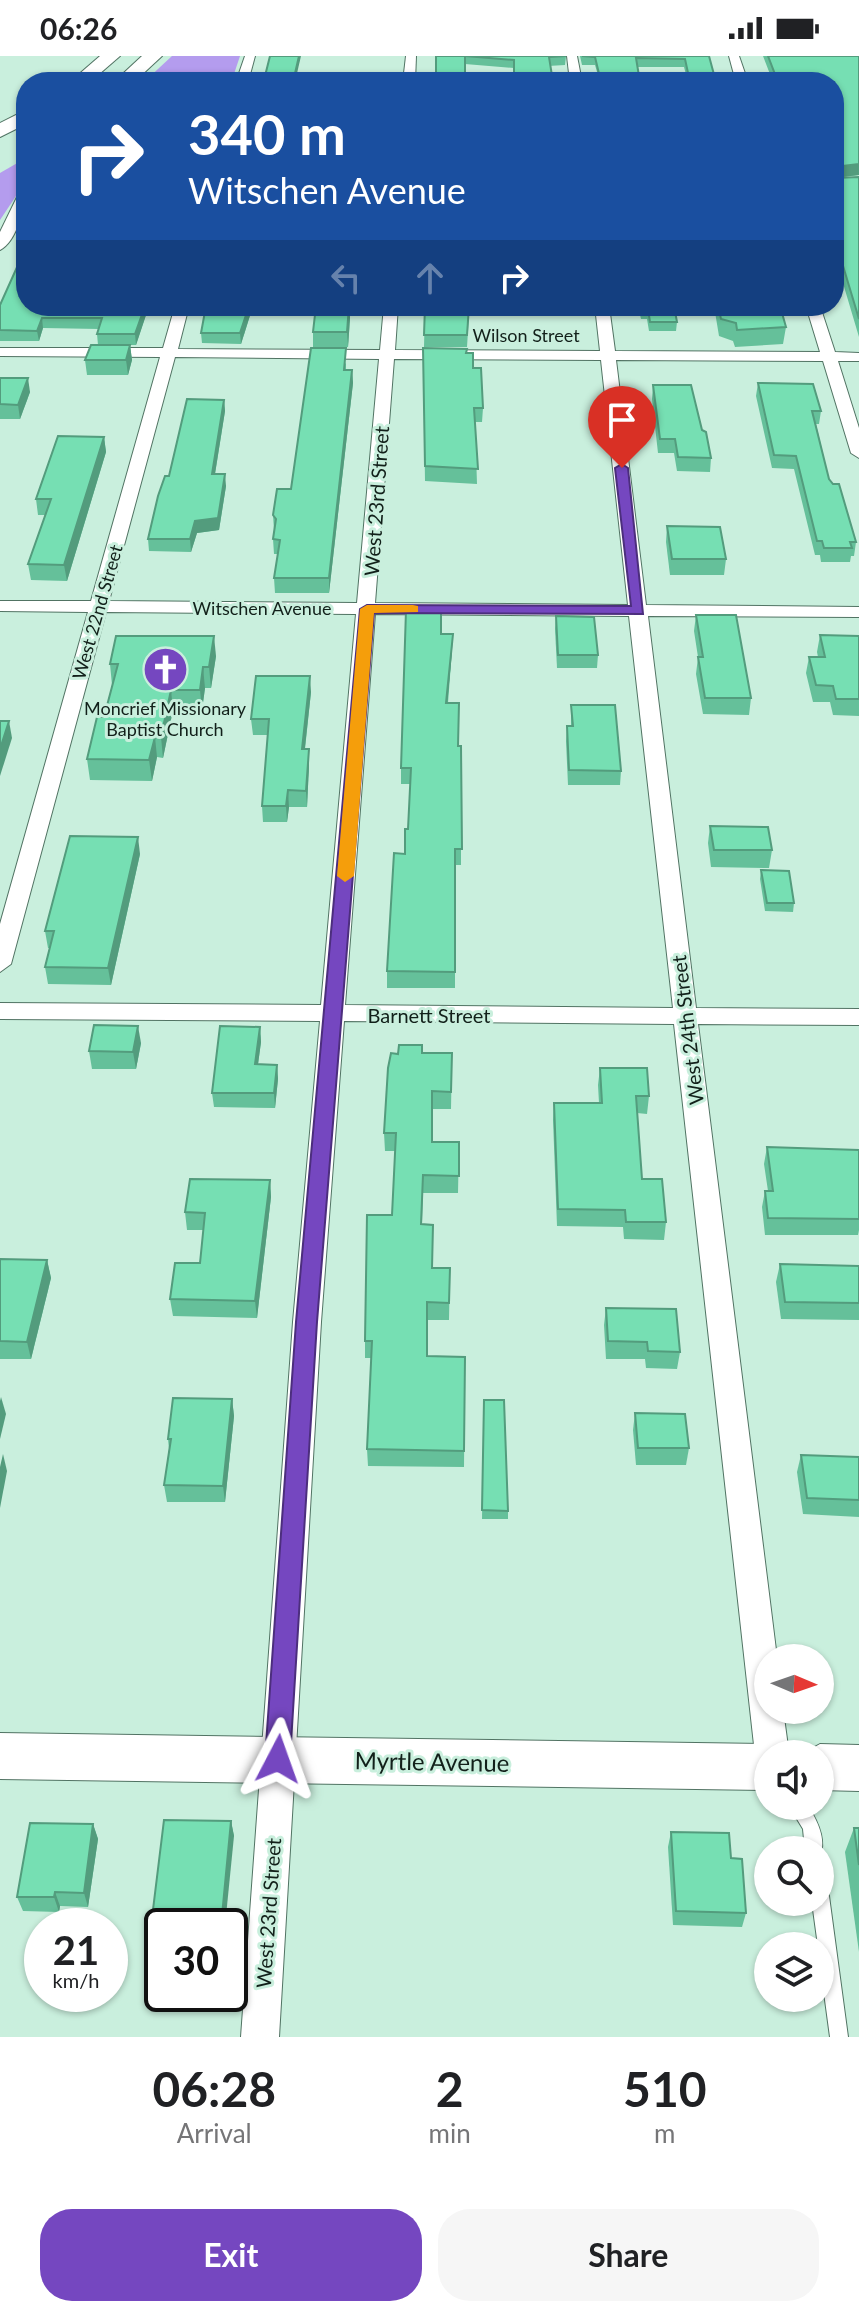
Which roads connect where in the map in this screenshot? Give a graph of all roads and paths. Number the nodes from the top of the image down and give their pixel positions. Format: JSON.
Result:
{"nodes":[{"id":1,"x":111,"y":56,"type":"edge"},
{"id":2,"x":153,"y":56,"type":"edge"},
{"id":3,"x":91,"y":72,"type":"edge"},
{"id":4,"x":135,"y":72,"type":"edge"},
{"id":5,"x":16,"y":212,"type":"edge"},
{"id":6,"x":0,"y":246,"type":"edge"},
{"id":7,"x":179,"y":316,"type":"edge"},
{"id":8,"x":390,"y":316,"type":"edge"},
{"id":9,"x":603,"y":316,"type":"edge"},
{"id":10,"x":816,"y":316,"type":"edge"},
{"id":11,"x":0,"y":352,"type":"edge"},
{"id":12,"x":170,"y":353,"type":"junction"},
{"id":13,"x":387,"y":354,"type":"junction"},
{"id":14,"x":608,"y":355,"type":"junction"},
{"id":15,"x":829,"y":357,"type":"junction"},
{"id":16,"x":859,"y":357,"type":"edge"},
{"id":17,"x":859,"y":453,"type":"edge"},
{"id":18,"x":0,"y":606,"type":"edge"},
{"id":19,"x":98,"y":607,"type":"junction"},
{"id":20,"x":367,"y":609,"type":"junction"},
{"id":21,"x":638,"y":611,"type":"junction"},
{"id":22,"x":859,"y":612,"type":"edge"},
{"id":23,"x":0,"y":964,"type":"edge"},
{"id":24,"x":0,"y":1011,"type":"edge"},
{"id":25,"x":334,"y":1015,"type":"junction"},
{"id":26,"x":685,"y":1017,"type":"junction"},
{"id":27,"x":859,"y":1017,"type":"edge"},
{"id":28,"x":770,"y":1740,"type":"edge"},
{"id":29,"x":0,"y":1756,"type":"edge"},
{"id":30,"x":278,"y":1759,"type":"junction"},
{"id":31,"x":754,"y":1767,"type":"edge"},
{"id":32,"x":834,"y":1767,"type":"edge"},
{"id":33,"x":859,"y":1768,"type":"edge"},
{"id":34,"x":823,"y":1916,"type":"edge"},
{"id":35,"x":260,"y":2037,"type":"edge"},
{"id":36,"x":839,"y":2037,"type":"edge"}],
"edges":[{"from":1,"to":3,"type":"highway"},
{"from":2,"to":4,"type":"highway"},
{"from":5,"to":6,"type":"street"},
{"from":7,"to":12,"type":"street","name":"West 22nd Street"},
{"from":8,"to":13,"type":"street","name":"West 23rd Street"},
{"from":9,"to":14,"type":"street","name":"West 24th Street"},
{"from":10,"to":15,"type":"street"},
{"from":11,"to":12,"type":"street","name":"Wilson Street"},
{"from":12,"to":13,"type":"street","name":"Wilson Street"},
{"from":12,"to":19,"type":"street","name":"West 22nd Street"},
{"from":13,"to":14,"type":"street","name":"Wilson Street"},
{"from":13,"to":20,"type":"street","name":"West 23rd Street"},
{"from":14,"to":15,"type":"street","name":"Wilson Street"},
{"from":14,"to":21,"type":"street","name":"West 24th Street"},
{"from":15,"to":16,"type":"street","name":"Wilson Street"},
{"from":15,"to":17,"type":"street"},
{"from":18,"to":19,"type":"street","name":"Witschen Avenue"},
{"from":19,"to":20,"type":"street","name":"Witschen Avenue"},
{"from":19,"to":23,"type":"street","name":"West 22nd Street"},
{"from":20,"to":21,"type":"street","name":"Witschen Avenue"},
{"from":20,"to":25,"type":"street","name":"West 23rd Street"},
{"from":21,"to":22,"type":"street","name":"Witschen Avenue"},
{"from":21,"to":26,"type":"street","name":"West 24th Street"},
{"from":24,"to":25,"type":"street","name":"Barnett Street"},
{"from":25,"to":26,"type":"street","name":"Barnett Street"},
{"from":25,"to":30,"type":"street","name":"West 23rd Street"},
{"from":26,"to":27,"type":"street","name":"Barnett Street"},
{"from":26,"to":28,"type":"street","name":"West 24th Street"},
{"from":29,"to":30,"type":"main road","name":"Myrtle Avenue"},
{"from":30,"to":31,"type":"main road","name":"Myrtle Avenue"},
{"from":30,"to":35,"type":"street","name":"West 23rd Street"},
{"from":32,"to":33,"type":"main road"},
{"from":34,"to":36,"type":"lane"}]}
